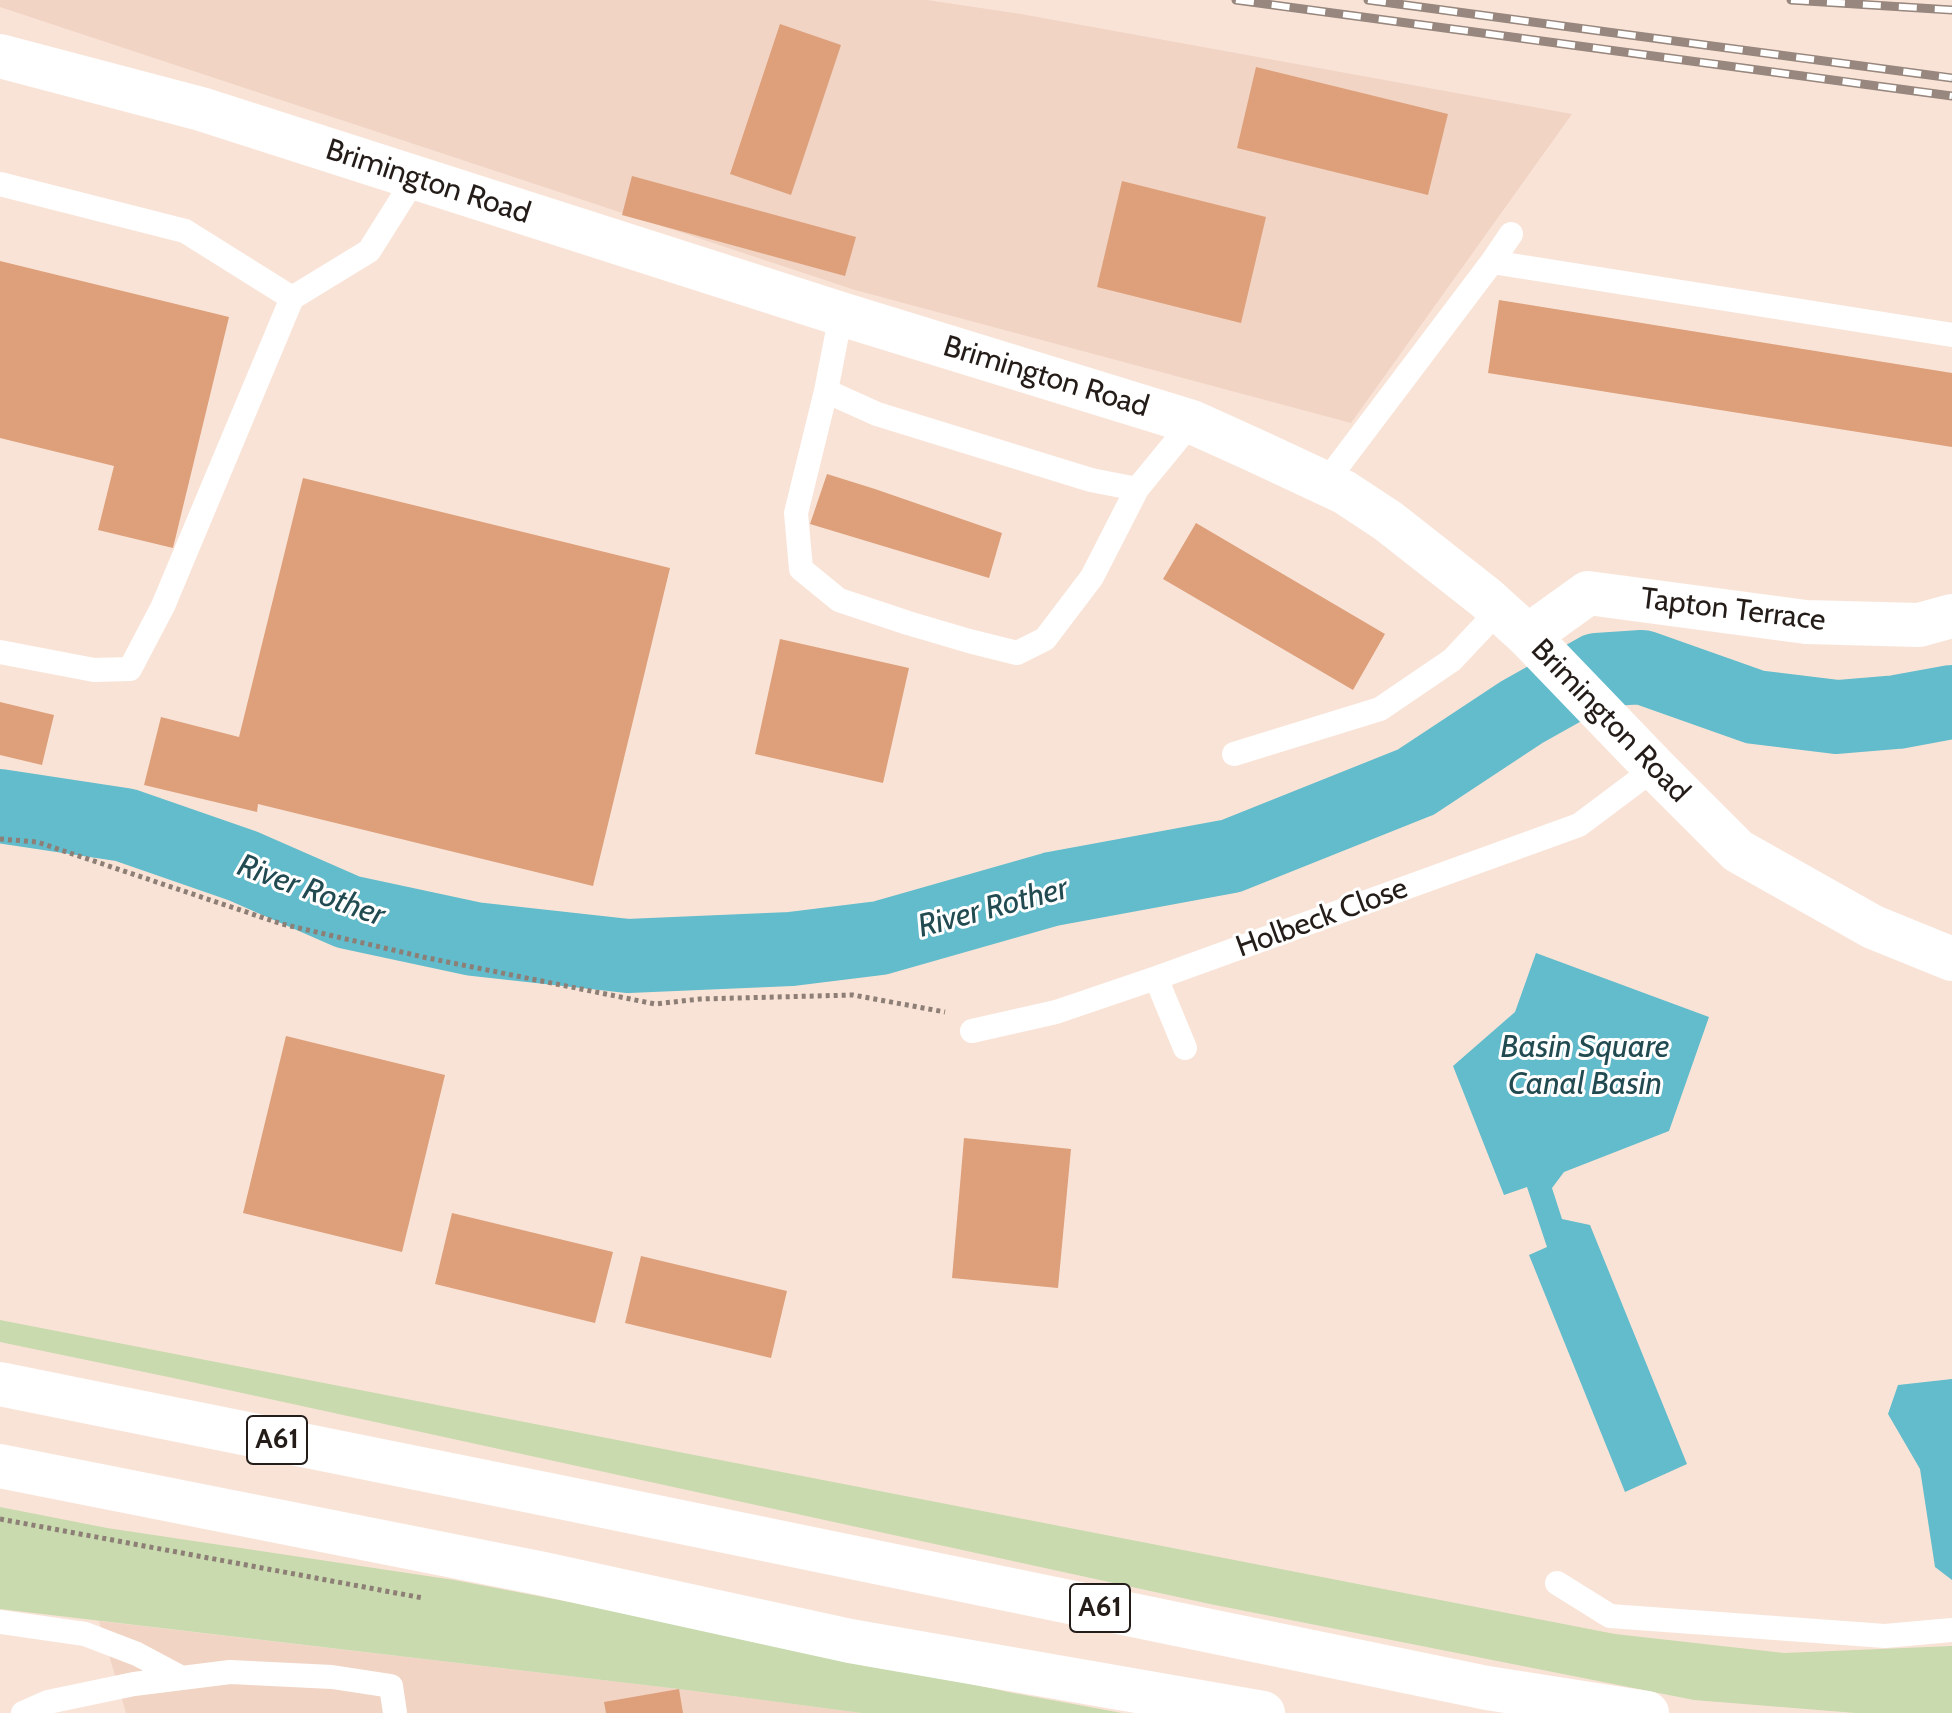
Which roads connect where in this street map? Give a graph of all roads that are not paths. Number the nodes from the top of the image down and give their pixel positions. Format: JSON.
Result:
{"nodes":[{"id":1,"x":0,"y":56,"type":"edge"},
{"id":2,"x":415,"y":178,"type":"junction"},
{"id":3,"x":0,"y":184,"type":"edge"},
{"id":4,"x":1511,"y":234,"type":"dead end"},
{"id":5,"x":1492,"y":262,"type":"junction"},
{"id":6,"x":292,"y":298,"type":"junction"},
{"id":7,"x":841,"y":314,"type":"junction"},
{"id":8,"x":1952,"y":335,"type":"edge"},
{"id":9,"x":826,"y":391,"type":"junction"},
{"id":10,"x":1192,"y":422,"type":"junction"},
{"id":11,"x":1325,"y":483,"type":"junction"},
{"id":12,"x":1137,"y":489,"type":"junction"},
{"id":13,"x":1952,"y":616,"type":"edge"},
{"id":14,"x":1514,"y":623,"type":"junction"},
{"id":15,"x":0,"y":652,"type":"edge"},
{"id":16,"x":1234,"y":754,"type":"dead end"},
{"id":17,"x":1655,"y":768,"type":"junction"},
{"id":18,"x":1952,"y":959,"type":"edge"},
{"id":19,"x":1156,"y":978,"type":"junction"},
{"id":20,"x":972,"y":1031,"type":"road end"},
{"id":21,"x":1185,"y":1048,"type":"dead end"},
{"id":22,"x":0,"y":1384,"type":"edge"},
{"id":23,"x":0,"y":1466,"type":"edge"},
{"id":24,"x":1557,"y":1583,"type":"dead end"},
{"id":25,"x":0,"y":1622,"type":"edge"},
{"id":26,"x":1952,"y":1630,"type":"edge"},
{"id":27,"x":182,"y":1678,"type":"junction"},
{"id":28,"x":23,"y":1713,"type":"edge"},
{"id":29,"x":395,"y":1713,"type":"edge"},
{"id":30,"x":1263,"y":1713,"type":"edge"},
{"id":31,"x":1647,"y":1713,"type":"edge"}],
"edges":[{"from":1,"to":2,"type":"main road","name":"Brimington Road"},
{"from":2,"to":6,"type":"lane"},
{"from":2,"to":7,"type":"main road","name":"Brimington Road"},
{"from":3,"to":6,"type":"lane"},
{"from":4,"to":5,"type":"lane"},
{"from":5,"to":8,"type":"lane"},
{"from":5,"to":11,"type":"lane"},
{"from":6,"to":15,"type":"lane"},
{"from":7,"to":9,"type":"lane"},
{"from":7,"to":10,"type":"main road","name":"Brimington Road"},
{"from":9,"to":12,"type":"lane"},
{"from":9,"to":12,"type":"lane"},
{"from":10,"to":11,"type":"main road","name":"Brimington Road"},
{"from":10,"to":12,"type":"lane"},
{"from":11,"to":14,"type":"main road","name":"Brimington Road"},
{"from":13,"to":14,"type":"main road","name":"Tapton Terrace"},
{"from":14,"to":16,"type":"lane"},
{"from":14,"to":17,"type":"main road","name":"Brimington Road"},
{"from":17,"to":18,"type":"main road","name":"Brimington Road"},
{"from":17,"to":19,"type":"lane","name":"Holbeck Close"},
{"from":19,"to":20,"type":"lane","name":"Holbeck Close"},
{"from":19,"to":21,"type":"lane"},
{"from":22,"to":31,"type":"main road","number":"A61"},
{"from":23,"to":30,"type":"main road"},
{"from":24,"to":26,"type":"lane"},
{"from":25,"to":27,"type":"lane"},
{"from":27,"to":28,"type":"lane"},
{"from":27,"to":29,"type":"lane"}]}
